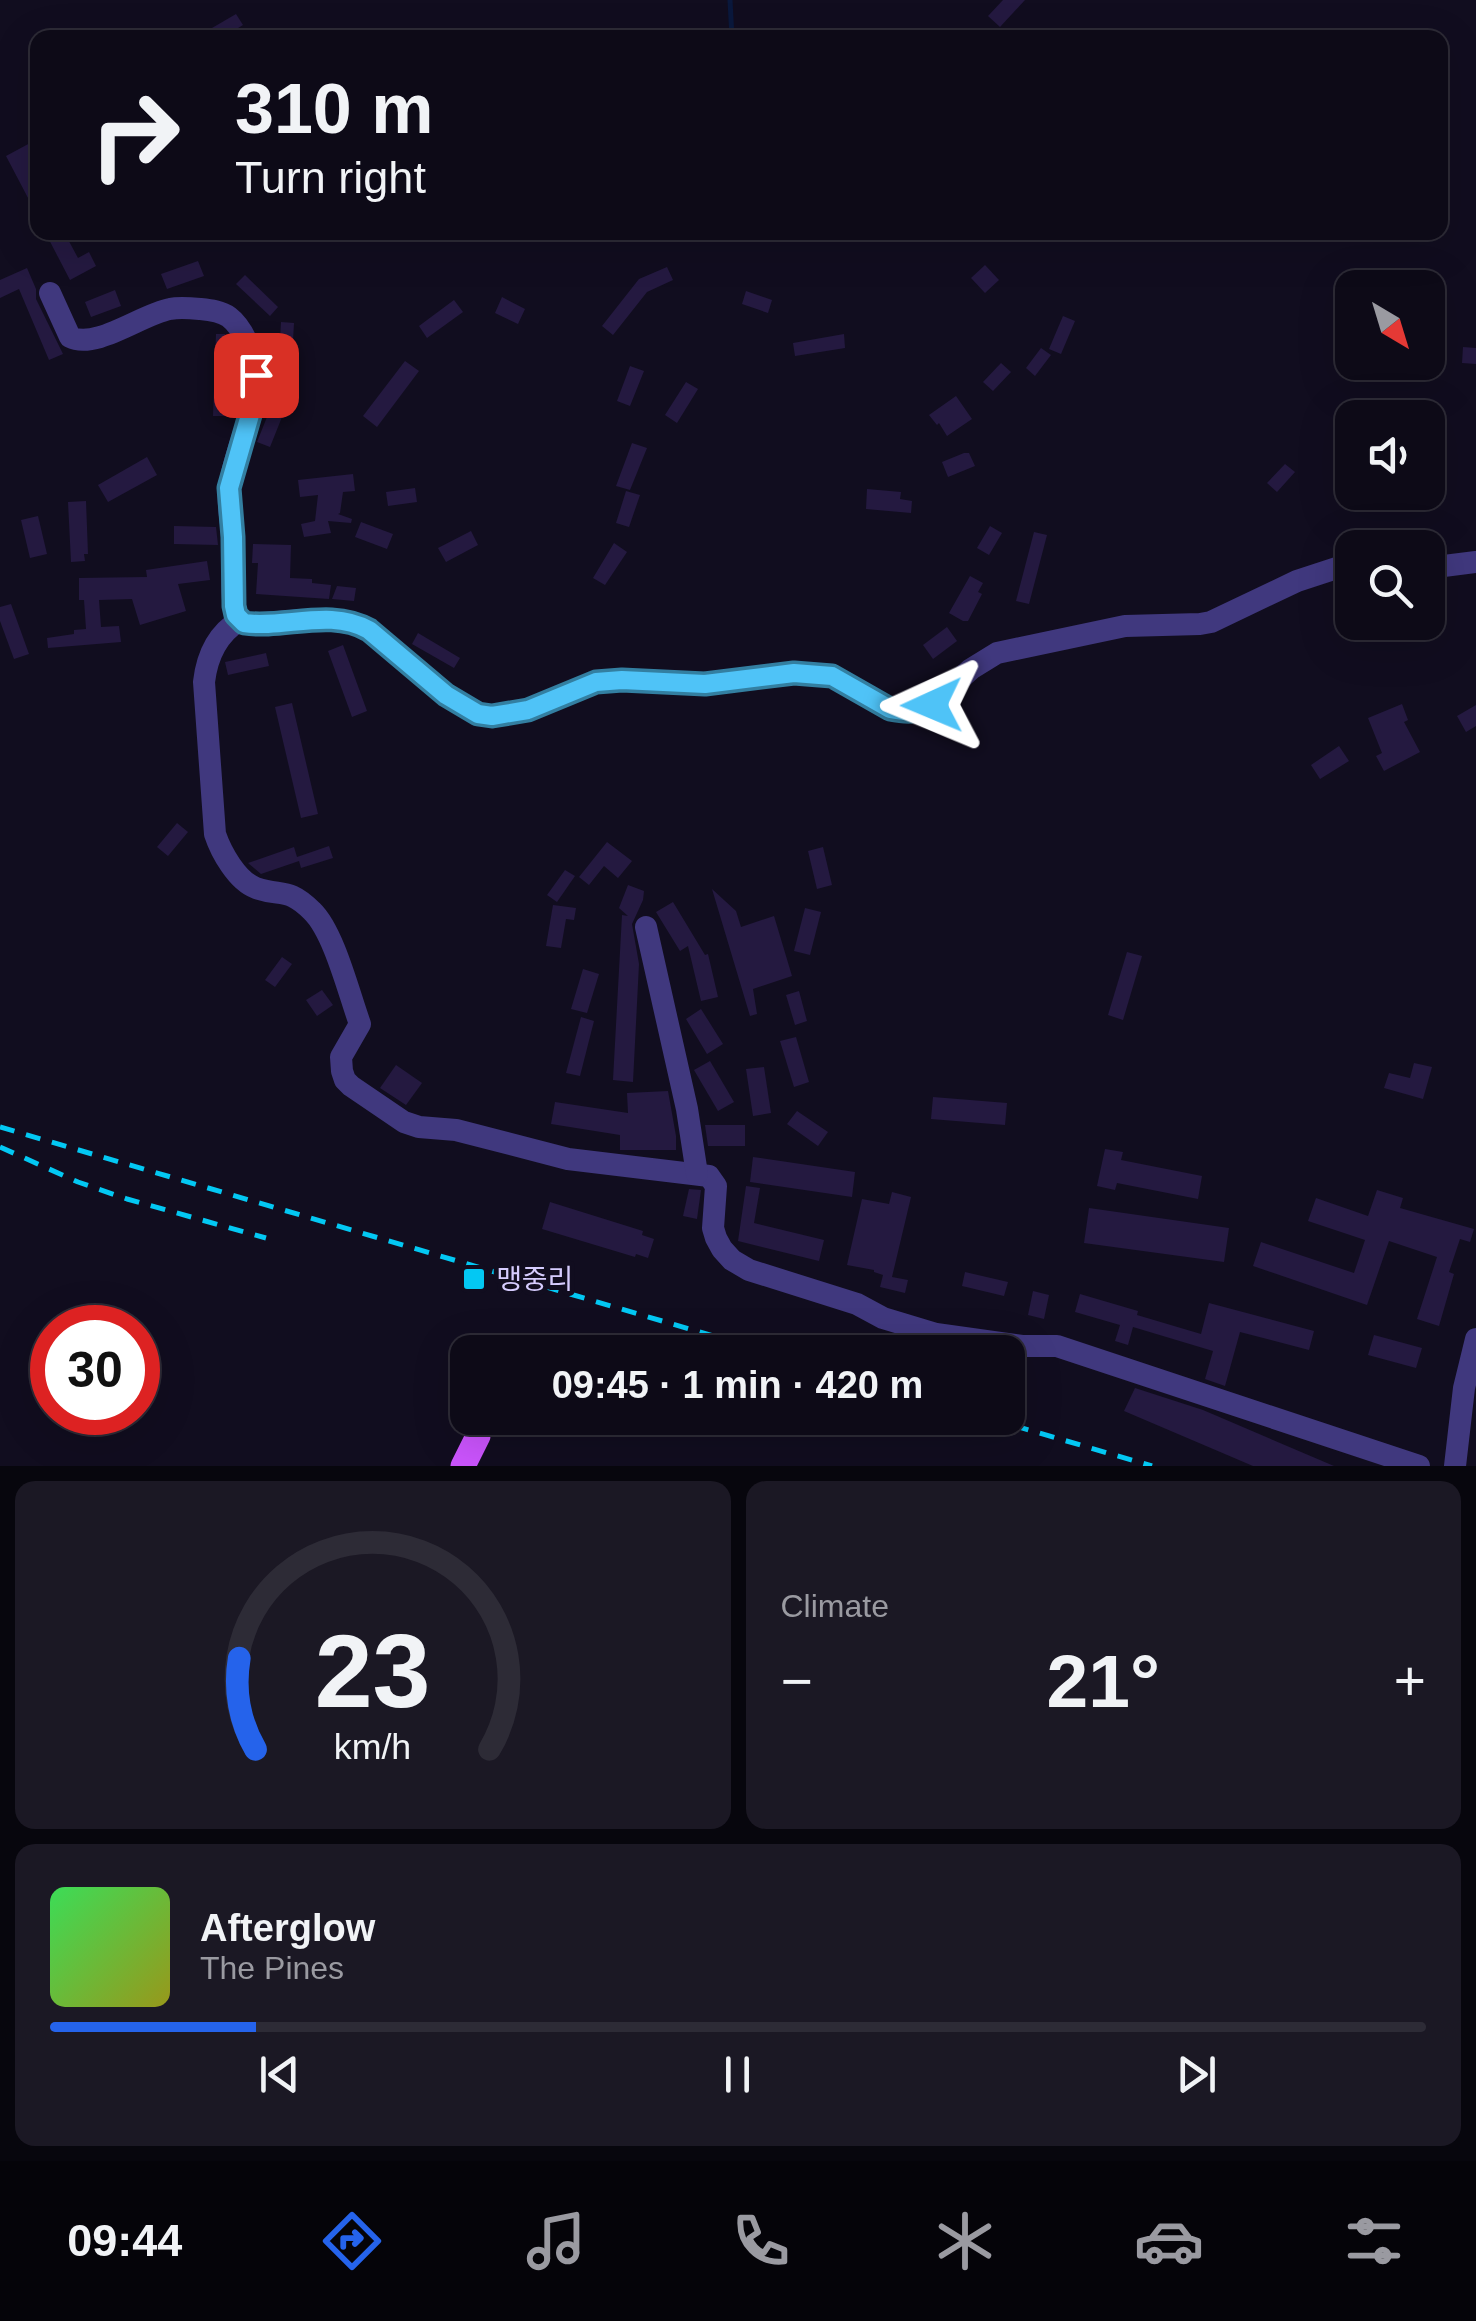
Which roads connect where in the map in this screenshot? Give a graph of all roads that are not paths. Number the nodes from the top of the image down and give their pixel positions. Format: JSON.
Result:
{"nodes":[{"id":1,"x":50,"y":293,"type":"dead end"},
{"id":2,"x":1476,"y":562,"type":"edge"},
{"id":3,"x":1445,"y":566,"type":"edge"},
{"id":4,"x":1335,"y":568,"type":"edge"},
{"id":5,"x":240,"y":620,"type":"junction"},
{"id":6,"x":646,"y":927,"type":"dead end"},
{"id":7,"x":697,"y":1174,"type":"junction"},
{"id":8,"x":1476,"y":1338,"type":"edge"},
{"id":9,"x":478,"y":1436,"type":"dead end"},
{"id":10,"x":462,"y":1466,"type":"edge"},
{"id":11,"x":1420,"y":1466,"type":"edge"},
{"id":12,"x":1456,"y":1466,"type":"edge"}],
"edges":[{"from":1,"to":5,"type":"street"},
{"from":2,"to":3,"type":"street"},
{"from":4,"to":5,"type":"street"},
{"from":5,"to":7,"type":"street"},
{"from":6,"to":7,"type":"street"},
{"from":7,"to":11,"type":"street"},
{"from":8,"to":12,"type":"street"},
{"from":9,"to":10,"type":"main road"}]}
